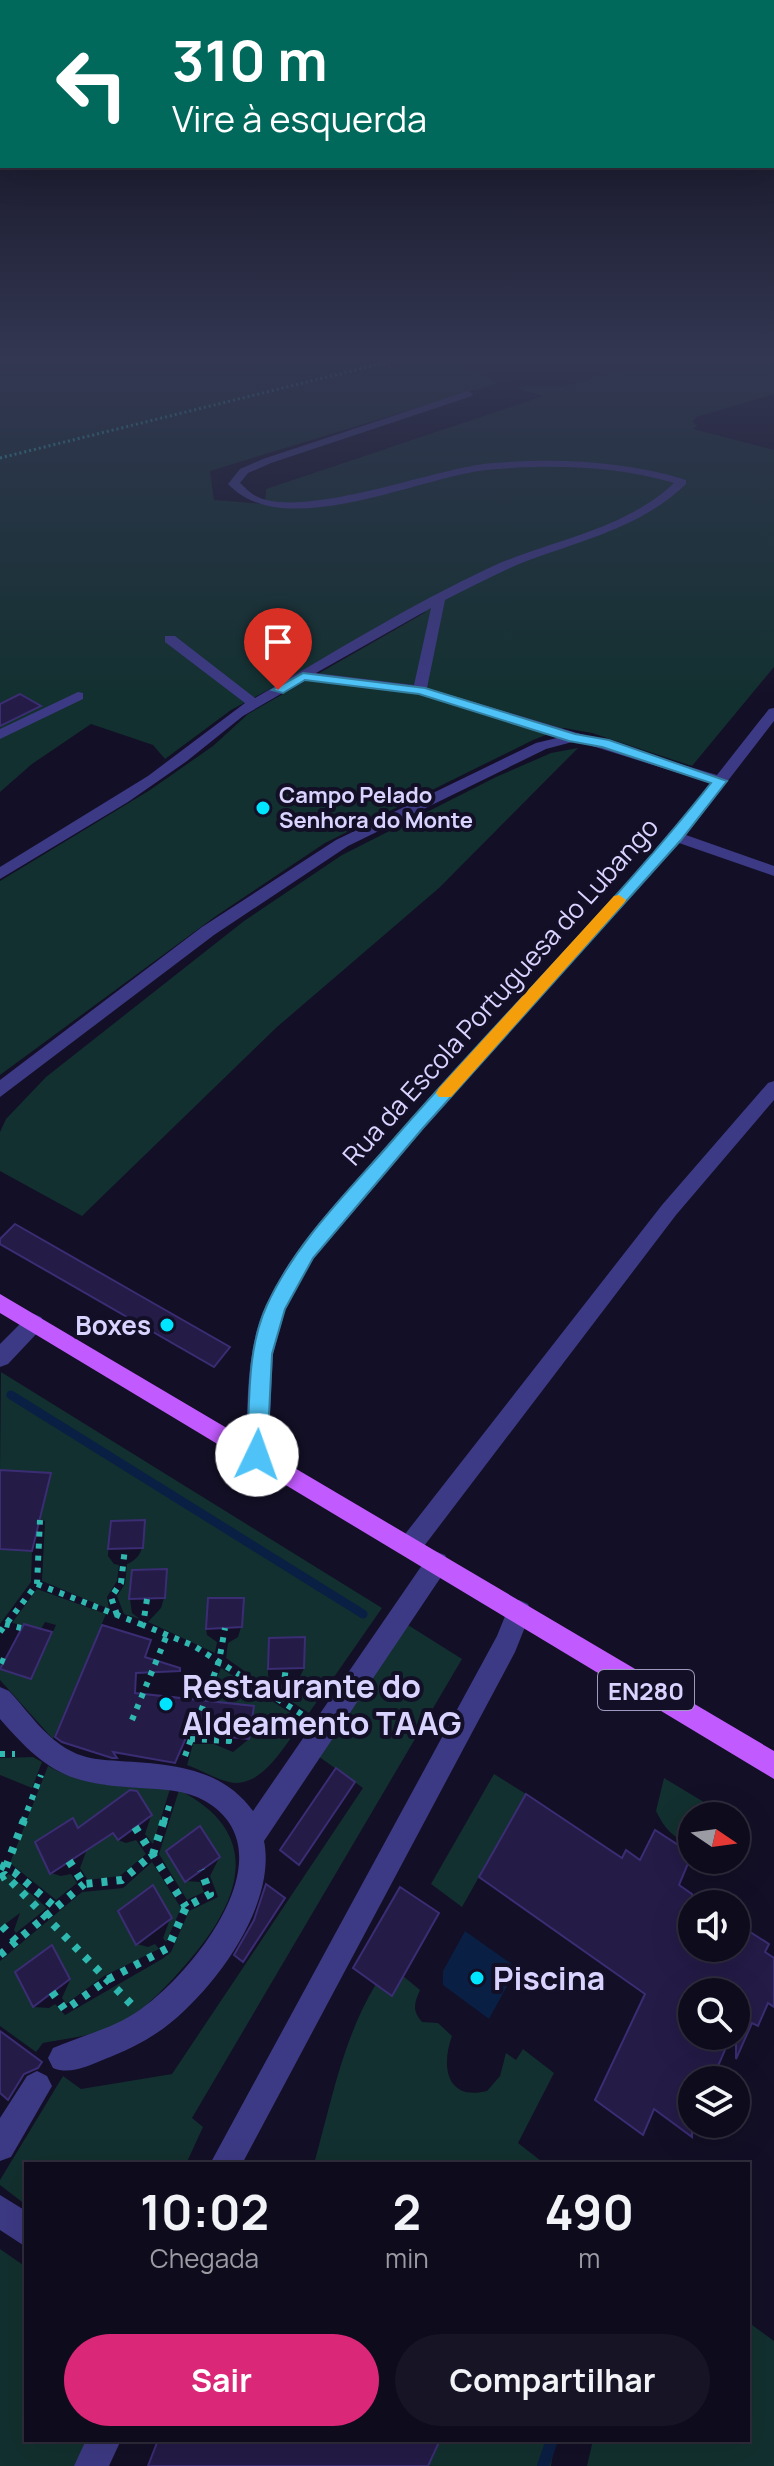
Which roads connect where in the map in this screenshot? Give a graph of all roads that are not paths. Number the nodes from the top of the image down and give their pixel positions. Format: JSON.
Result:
{"nodes":[{"id":1,"x":241,"y":475,"type":"edge"},
{"id":2,"x":443,"y":475,"type":"edge"},
{"id":3,"x":651,"y":475,"type":"edge"},
{"id":4,"x":439,"y":601,"type":"junction"},
{"id":5,"x":170,"y":639,"type":"dead end"},
{"id":6,"x":303,"y":676,"type":"junction"},
{"id":7,"x":420,"y":690,"type":"junction"},
{"id":8,"x":78,"y":696,"type":"dead end"},
{"id":9,"x":254,"y":704,"type":"junction"},
{"id":10,"x":774,"y":712,"type":"edge"},
{"id":11,"x":0,"y":735,"type":"edge"},
{"id":12,"x":573,"y":738,"type":"junction"},
{"id":13,"x":720,"y":781,"type":"junction"},
{"id":14,"x":676,"y":837,"type":"junction"},
{"id":15,"x":774,"y":871,"type":"edge"},
{"id":16,"x":0,"y":874,"type":"edge"},
{"id":17,"x":774,"y":1088,"type":"edge"},
{"id":18,"x":0,"y":1090,"type":"edge"},
{"id":19,"x":0,"y":1303,"type":"edge"},
{"id":20,"x":34,"y":1323,"type":"junction"},
{"id":21,"x":0,"y":1358,"type":"edge"},
{"id":22,"x":257,"y":1455,"type":"junction"},
{"id":23,"x":410,"y":1546,"type":"junction"},
{"id":24,"x":437,"y":1563,"type":"junction"},
{"id":25,"x":519,"y":1612,"type":"junction"},
{"id":26,"x":0,"y":1700,"type":"edge"},
{"id":27,"x":774,"y":1766,"type":"edge"},
{"id":28,"x":251,"y":1837,"type":"junction"},
{"id":29,"x":63,"y":2058,"type":"dead end"},
{"id":30,"x":37,"y":2086,"type":"dead end"},
{"id":31,"x":0,"y":2146,"type":"edge"},
{"id":32,"x":226,"y":2162,"type":"edge"},
{"id":33,"x":0,"y":2211,"type":"edge"},
{"id":34,"x":24,"y":2229,"type":"edge"},
{"id":35,"x":103,"y":2442,"type":"edge"},
{"id":36,"x":91,"y":2466,"type":"edge"}],
"edges":[{"from":1,"to":2,"type":"street"},
{"from":3,"to":4,"type":"street"},
{"from":4,"to":6,"type":"street"},
{"from":4,"to":7,"type":"street"},
{"from":5,"to":9,"type":"street"},
{"from":6,"to":7,"type":"street"},
{"from":6,"to":9,"type":"street"},
{"from":7,"to":12,"type":"street"},
{"from":8,"to":11,"type":"street"},
{"from":9,"to":16,"type":"street"},
{"from":10,"to":13,"type":"street","name":"Rua da Escola Portuguesa do Lubango"},
{"from":12,"to":13,"type":"street"},
{"from":12,"to":18,"type":"street"},
{"from":13,"to":14,"type":"street","name":"Rua da Escola Portuguesa do Lubango"},
{"from":14,"to":15,"type":"street"},
{"from":14,"to":22,"type":"street","name":"Rua da Escola Portuguesa do Lubango"},
{"from":17,"to":23,"type":"street"},
{"from":19,"to":20,"type":"main road","number":"EN280"},
{"from":20,"to":21,"type":"street"},
{"from":20,"to":22,"type":"main road","number":"EN280"},
{"from":22,"to":23,"type":"main road","number":"EN280"},
{"from":23,"to":24,"type":"main road","number":"EN280"},
{"from":24,"to":25,"type":"main road","number":"EN280"},
{"from":24,"to":28,"type":"street"},
{"from":25,"to":27,"type":"main road","number":"EN280"},
{"from":25,"to":32,"type":"street"},
{"from":26,"to":28,"type":"street"},
{"from":28,"to":29,"type":"street"},
{"from":30,"to":31,"type":"street"},
{"from":33,"to":34,"type":"street"},
{"from":35,"to":36,"type":"street"}]}
